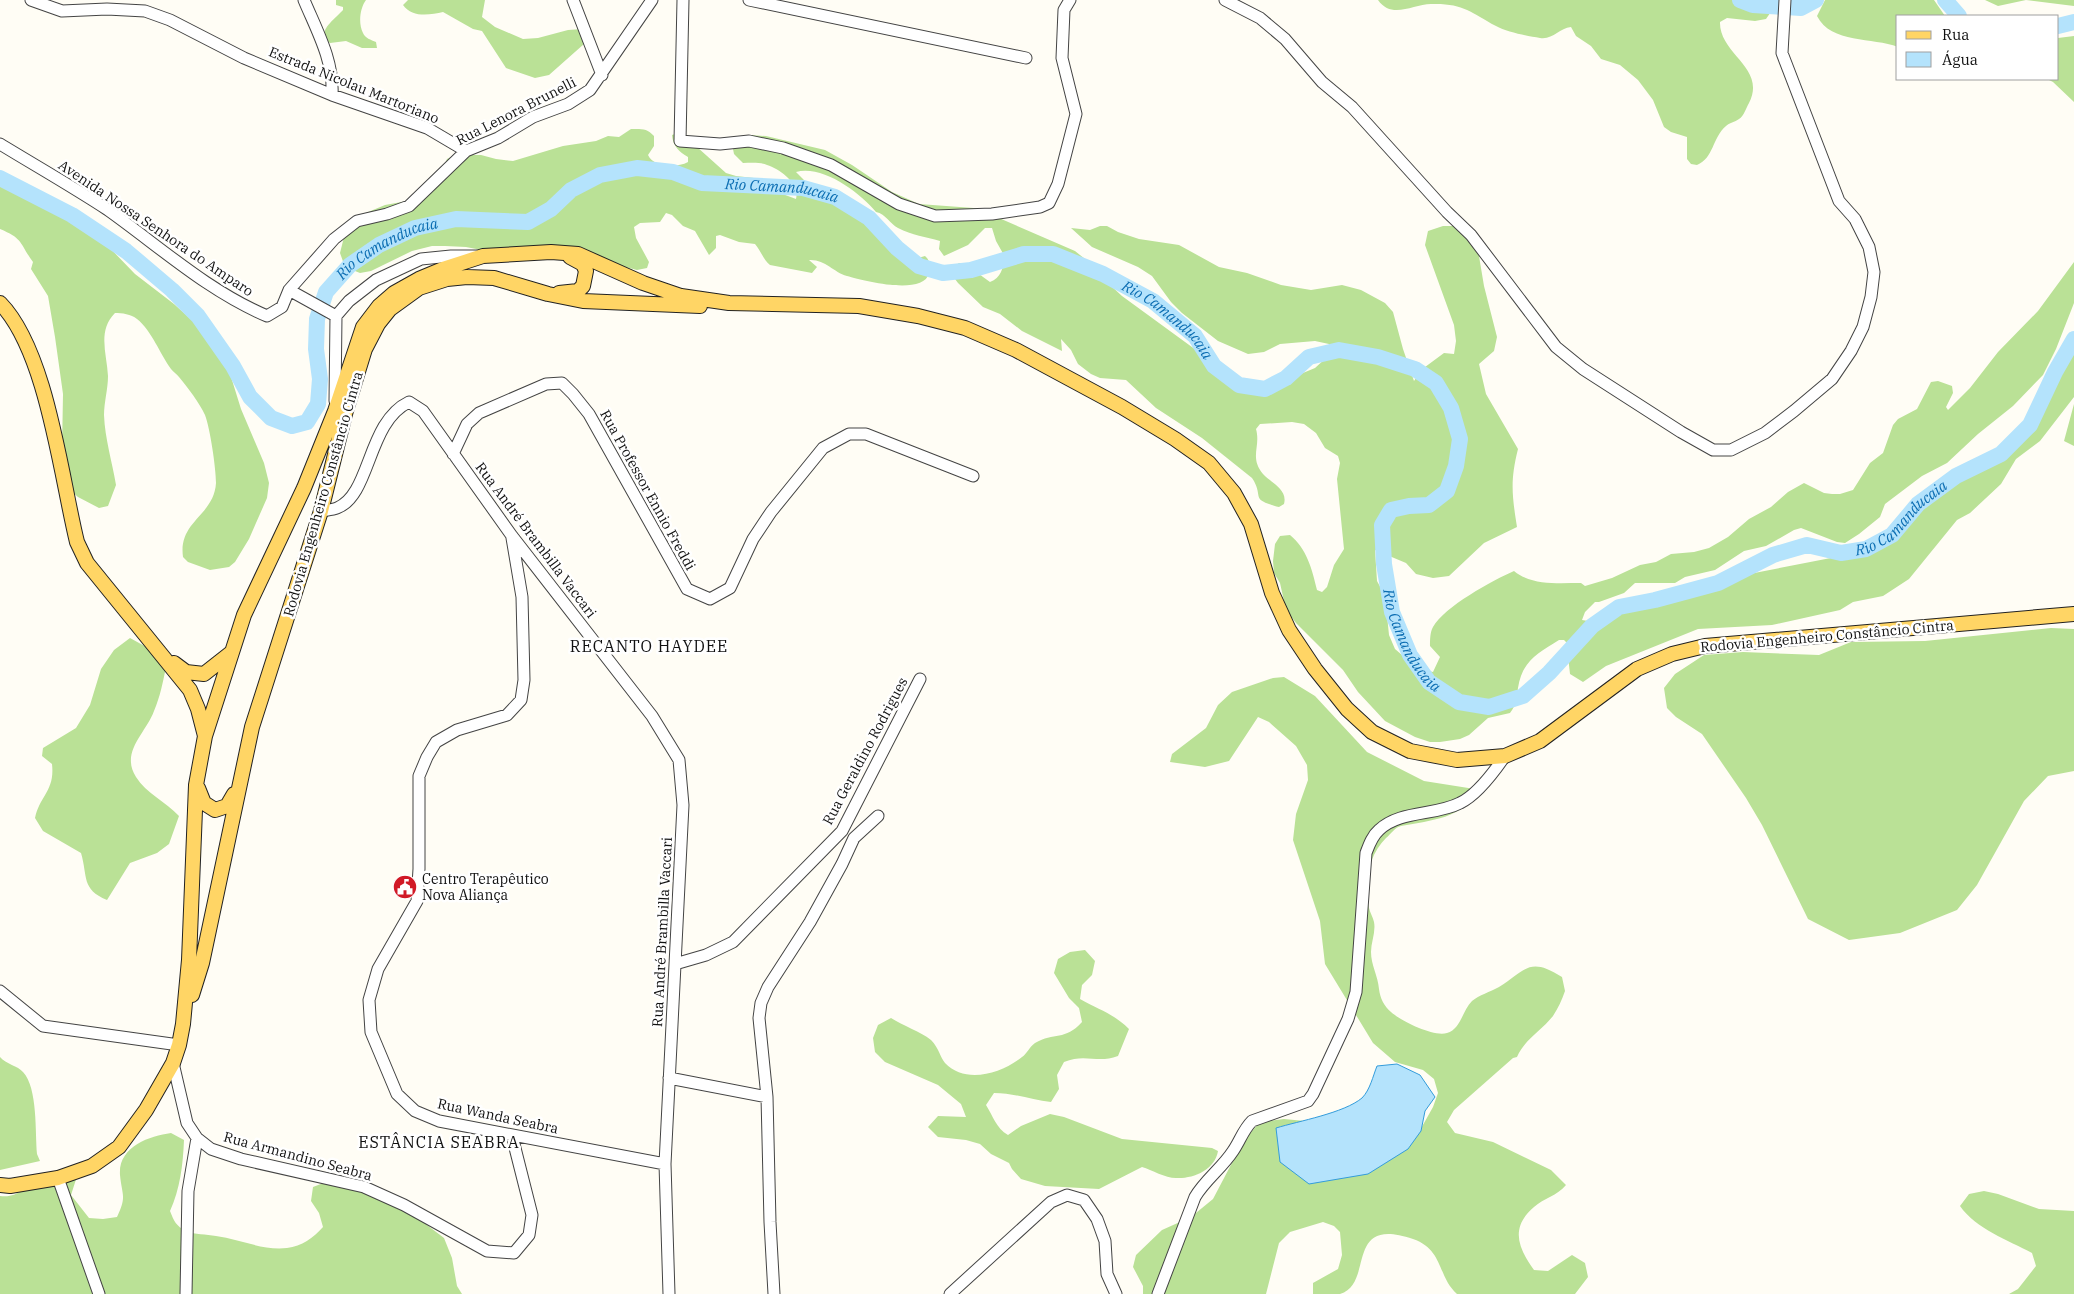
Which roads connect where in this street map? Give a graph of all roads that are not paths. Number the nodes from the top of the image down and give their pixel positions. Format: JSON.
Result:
{"nodes":[{"id":1,"x":304,"y":0,"type":"edge"},
{"id":2,"x":573,"y":0,"type":"edge"},
{"id":3,"x":652,"y":0,"type":"edge"},
{"id":4,"x":683,"y":0,"type":"edge"},
{"id":5,"x":749,"y":0,"type":"edge"},
{"id":6,"x":1070,"y":0,"type":"edge"},
{"id":7,"x":1226,"y":0,"type":"edge"},
{"id":8,"x":1785,"y":0,"type":"edge"},
{"id":9,"x":34,"y":1,"type":"edge"},
{"id":10,"x":1026,"y":58,"type":"dead end"},
{"id":11,"x":602,"y":74,"type":"junction"},
{"id":12,"x":332,"y":95,"type":"junction"},
{"id":13,"x":0,"y":144,"type":"edge"},
{"id":14,"x":466,"y":151,"type":"junction"},
{"id":15,"x":551,"y":252,"type":"junction"},
{"id":16,"x":483,"y":256,"type":"junction"},
{"id":17,"x":294,"y":293,"type":"junction"},
{"id":18,"x":548,"y":294,"type":"junction"},
{"id":19,"x":0,"y":303,"type":"edge"},
{"id":20,"x":729,"y":303,"type":"junction"},
{"id":21,"x":332,"y":314,"type":"junction"},
{"id":22,"x":335,"y":411,"type":"junction"},
{"id":23,"x":453,"y":454,"type":"junction"},
{"id":24,"x":974,"y":476,"type":"dead end"},
{"id":25,"x":321,"y":511,"type":"junction"},
{"id":26,"x":512,"y":536,"type":"junction"},
{"id":27,"x":2074,"y":614,"type":"edge"},
{"id":28,"x":232,"y":652,"type":"junction"},
{"id":29,"x":164,"y":655,"type":"junction"},
{"id":30,"x":920,"y":679,"type":"dead end"},
{"id":31,"x":205,"y":736,"type":"junction"},
{"id":32,"x":1505,"y":756,"type":"junction"},
{"id":33,"x":196,"y":785,"type":"junction"},
{"id":34,"x":237,"y":790,"type":"junction"},
{"id":35,"x":878,"y":816,"type":"dead end"},
{"id":36,"x":675,"y":964,"type":"junction"},
{"id":37,"x":0,"y":991,"type":"edge"},
{"id":38,"x":183,"y":1024,"type":"junction"},
{"id":39,"x":180,"y":1045,"type":"junction"},
{"id":40,"x":173,"y":1063,"type":"junction"},
{"id":41,"x":669,"y":1078,"type":"junction"},
{"id":42,"x":767,"y":1097,"type":"junction"},
{"id":43,"x":512,"y":1136,"type":"junction"},
{"id":44,"x":196,"y":1138,"type":"junction"},
{"id":45,"x":665,"y":1164,"type":"junction"},
{"id":46,"x":58,"y":1178,"type":"junction"},
{"id":47,"x":0,"y":1185,"type":"edge"},
{"id":48,"x":99,"y":1294,"type":"edge"},
{"id":49,"x":186,"y":1294,"type":"edge"},
{"id":50,"x":670,"y":1294,"type":"edge"},
{"id":51,"x":774,"y":1294,"type":"edge"},
{"id":52,"x":950,"y":1294,"type":"edge"},
{"id":53,"x":1116,"y":1294,"type":"edge"},
{"id":54,"x":1158,"y":1294,"type":"edge"}],
"edges":[{"from":1,"to":12,"type":"street"},
{"from":2,"to":11,"type":"street"},
{"from":3,"to":11,"type":"street","name":"Rua Lenora Brunelli"},
{"from":4,"to":6,"type":"street"},
{"from":5,"to":10,"type":"street"},
{"from":7,"to":8,"type":"street"},
{"from":9,"to":12,"type":"street","name":"Estrada Nicolau Martoriano"},
{"from":11,"to":14,"type":"street","name":"Rua Lenora Brunelli"},
{"from":12,"to":14,"type":"street","name":"Estrada Nicolau Martoriano"},
{"from":13,"to":17,"type":"street","name":"Avenida Nossa Senhora do Amparo"},
{"from":14,"to":17,"type":"street","name":"Rua Lenora Brunelli"},
{"from":15,"to":16,"type":"main road","name":"Rodovia Engenheiro Constâncio Cintra"},
{"from":15,"to":18,"type":"main road"},
{"from":15,"to":20,"type":"main road","name":"Rodovia Engenheiro Constâncio Cintra"},
{"from":16,"to":21,"type":"street"},
{"from":16,"to":22,"type":"main road","name":"Rodovia Engenheiro Constâncio Cintra"},
{"from":17,"to":21,"type":"street"},
{"from":18,"to":20,"type":"main road","name":"Rodovia Engenheiro Constâncio Cintra"},
{"from":18,"to":25,"type":"main road","name":"Rodovia Engenheiro Constâncio Cintra"},
{"from":19,"to":29,"type":"main road"},
{"from":20,"to":32,"type":"main road","name":"Rodovia Engenheiro Constâncio Cintra"},
{"from":21,"to":22,"type":"street"},
{"from":22,"to":28,"type":"main road","name":"Rodovia Engenheiro Constâncio Cintra"},
{"from":23,"to":24,"type":"street","name":"Rua Professor Ennio Freddi"},
{"from":23,"to":25,"type":"street","name":"Rua André Brambilla Vaccari"},
{"from":23,"to":26,"type":"street","name":"Rua André Brambilla Vaccari"},
{"from":25,"to":34,"type":"main road","name":"Rodovia Engenheiro Constâncio Cintra"},
{"from":26,"to":36,"type":"street","name":"Rua André Brambilla Vaccari"},
{"from":26,"to":43,"type":"street","name":"Rua Wanda Seabra"},
{"from":27,"to":32,"type":"main road","name":"Rodovia Engenheiro Constâncio Cintra"},
{"from":28,"to":29,"type":"main road"},
{"from":28,"to":31,"type":"main road","name":"Rodovia Engenheiro Constâncio Cintra"},
{"from":29,"to":31,"type":"main road"},
{"from":30,"to":36,"type":"street","name":"Rua Geraldino Rodrigues"},
{"from":31,"to":33,"type":"main road","name":"Rodovia Engenheiro Constâncio Cintra"},
{"from":32,"to":54,"type":"street"},
{"from":33,"to":34,"type":"main road"},
{"from":33,"to":38,"type":"main road","name":"Rodovia Engenheiro Constâncio Cintra"},
{"from":34,"to":38,"type":"main road","name":"Rodovia Engenheiro Constâncio Cintra"},
{"from":35,"to":42,"type":"street"},
{"from":36,"to":41,"type":"street","name":"Rua André Brambilla Vaccari"},
{"from":37,"to":39,"type":"street"},
{"from":38,"to":39,"type":"main road","name":"Rodovia Engenheiro Constâncio Cintra"},
{"from":39,"to":40,"type":"main road","name":"Rodovia Engenheiro Constâncio Cintra"},
{"from":40,"to":44,"type":"street"},
{"from":40,"to":46,"type":"main road","name":"Rodovia Engenheiro Constâncio Cintra"},
{"from":41,"to":42,"type":"street"},
{"from":41,"to":45,"type":"street","name":"Rua André Brambilla Vaccari"},
{"from":42,"to":51,"type":"street"},
{"from":43,"to":44,"type":"street","name":"Rua Armandino Seabra"},
{"from":43,"to":45,"type":"street","name":"Rua Wanda Seabra"},
{"from":44,"to":49,"type":"street"},
{"from":45,"to":50,"type":"street","name":"Rua André Brambilla Vaccari"},
{"from":46,"to":47,"type":"main road","name":"Rodovia Engenheiro Constâncio Cintra"},
{"from":46,"to":48,"type":"street"},
{"from":52,"to":53,"type":"street"}]}
